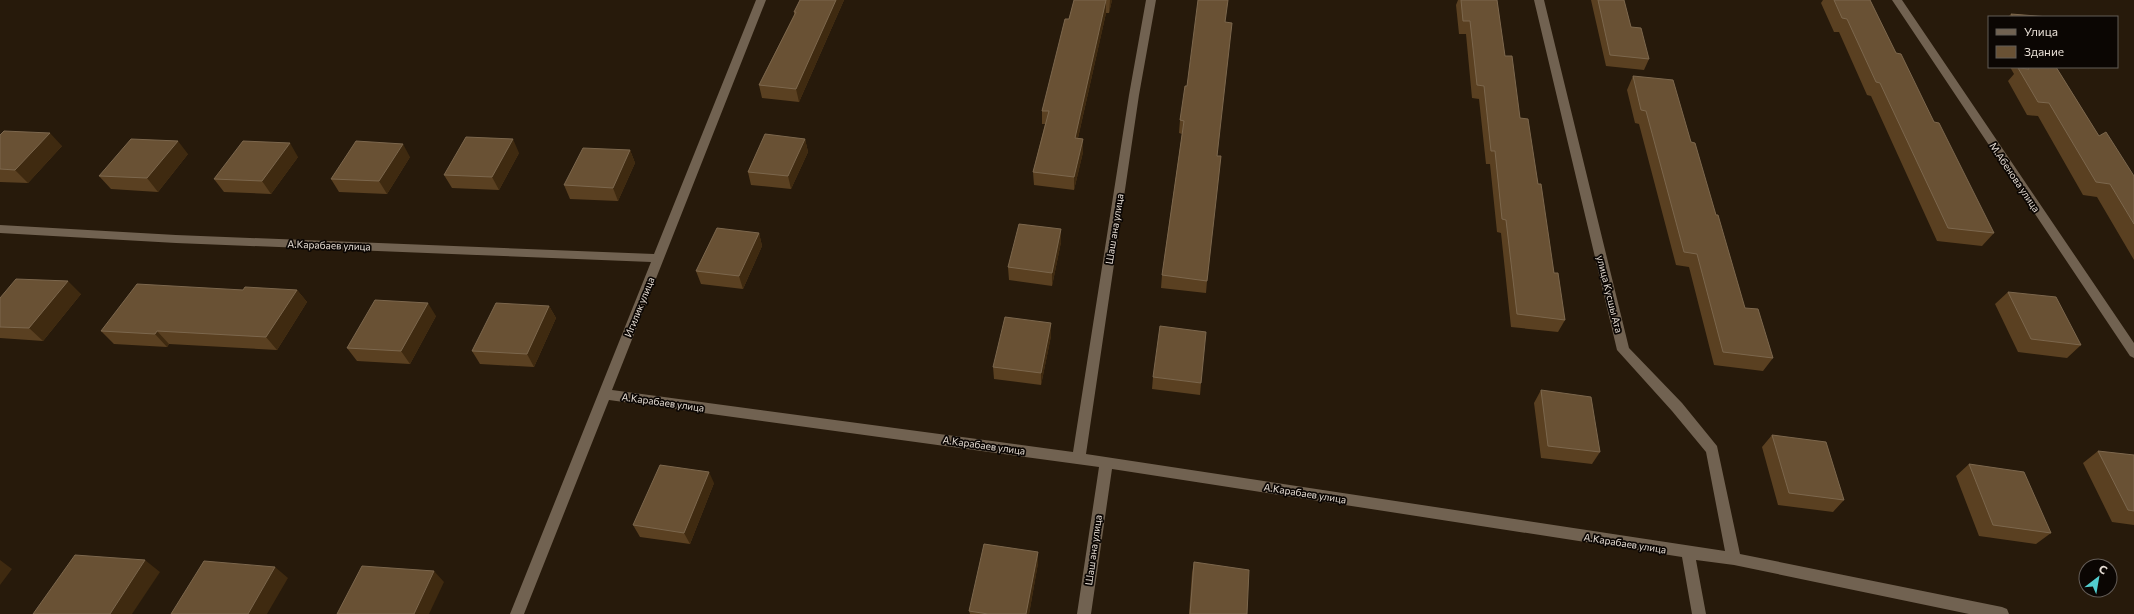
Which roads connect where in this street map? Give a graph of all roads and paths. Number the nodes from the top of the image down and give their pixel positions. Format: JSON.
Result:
{"nodes":[{"id":1,"x":761,"y":0,"type":"edge"},
{"id":2,"x":1150,"y":0,"type":"edge"},
{"id":3,"x":1539,"y":0,"type":"edge"},
{"id":4,"x":1897,"y":0,"type":"edge"},
{"id":5,"x":0,"y":229,"type":"edge"},
{"id":6,"x":659,"y":258,"type":"junction"},
{"id":7,"x":2134,"y":353,"type":"edge"},
{"id":8,"x":604,"y":394,"type":"junction"},
{"id":9,"x":1079,"y":458,"type":"junction"},
{"id":10,"x":1106,"y":462,"type":"junction"},
{"id":11,"x":1688,"y":553,"type":"junction"},
{"id":12,"x":1734,"y":559,"type":"junction"},
{"id":13,"x":516,"y":614,"type":"edge"},
{"id":14,"x":1084,"y":614,"type":"edge"},
{"id":15,"x":1699,"y":614,"type":"edge"},
{"id":16,"x":2002,"y":614,"type":"edge"}],
"edges":[{"from":1,"to":6,"type":"street","name":"Игилик улица"},
{"from":2,"to":9,"type":"street","name":"Шаш ана улица"},
{"from":3,"to":12,"type":"street","name":"улица Кусшы Ата"},
{"from":4,"to":7,"type":"street","name":"М.Абенова улица"},
{"from":5,"to":6,"type":"street","name":"А.Карабаев улица"},
{"from":6,"to":8,"type":"street","name":"Игилик улица"},
{"from":8,"to":9,"type":"street","name":"А.Карабаев улица"},
{"from":8,"to":13,"type":"street","name":"Игилик улица"},
{"from":9,"to":10,"type":"street","name":"А.Карабаев улица"},
{"from":10,"to":11,"type":"street","name":"А.Карабаев улица"},
{"from":10,"to":14,"type":"street","name":"Шаш ана улица"},
{"from":11,"to":12,"type":"street","name":"А.Карабаев улица"},
{"from":11,"to":15,"type":"street"},
{"from":12,"to":16,"type":"street","name":"А.Карабаев улица"}]}
